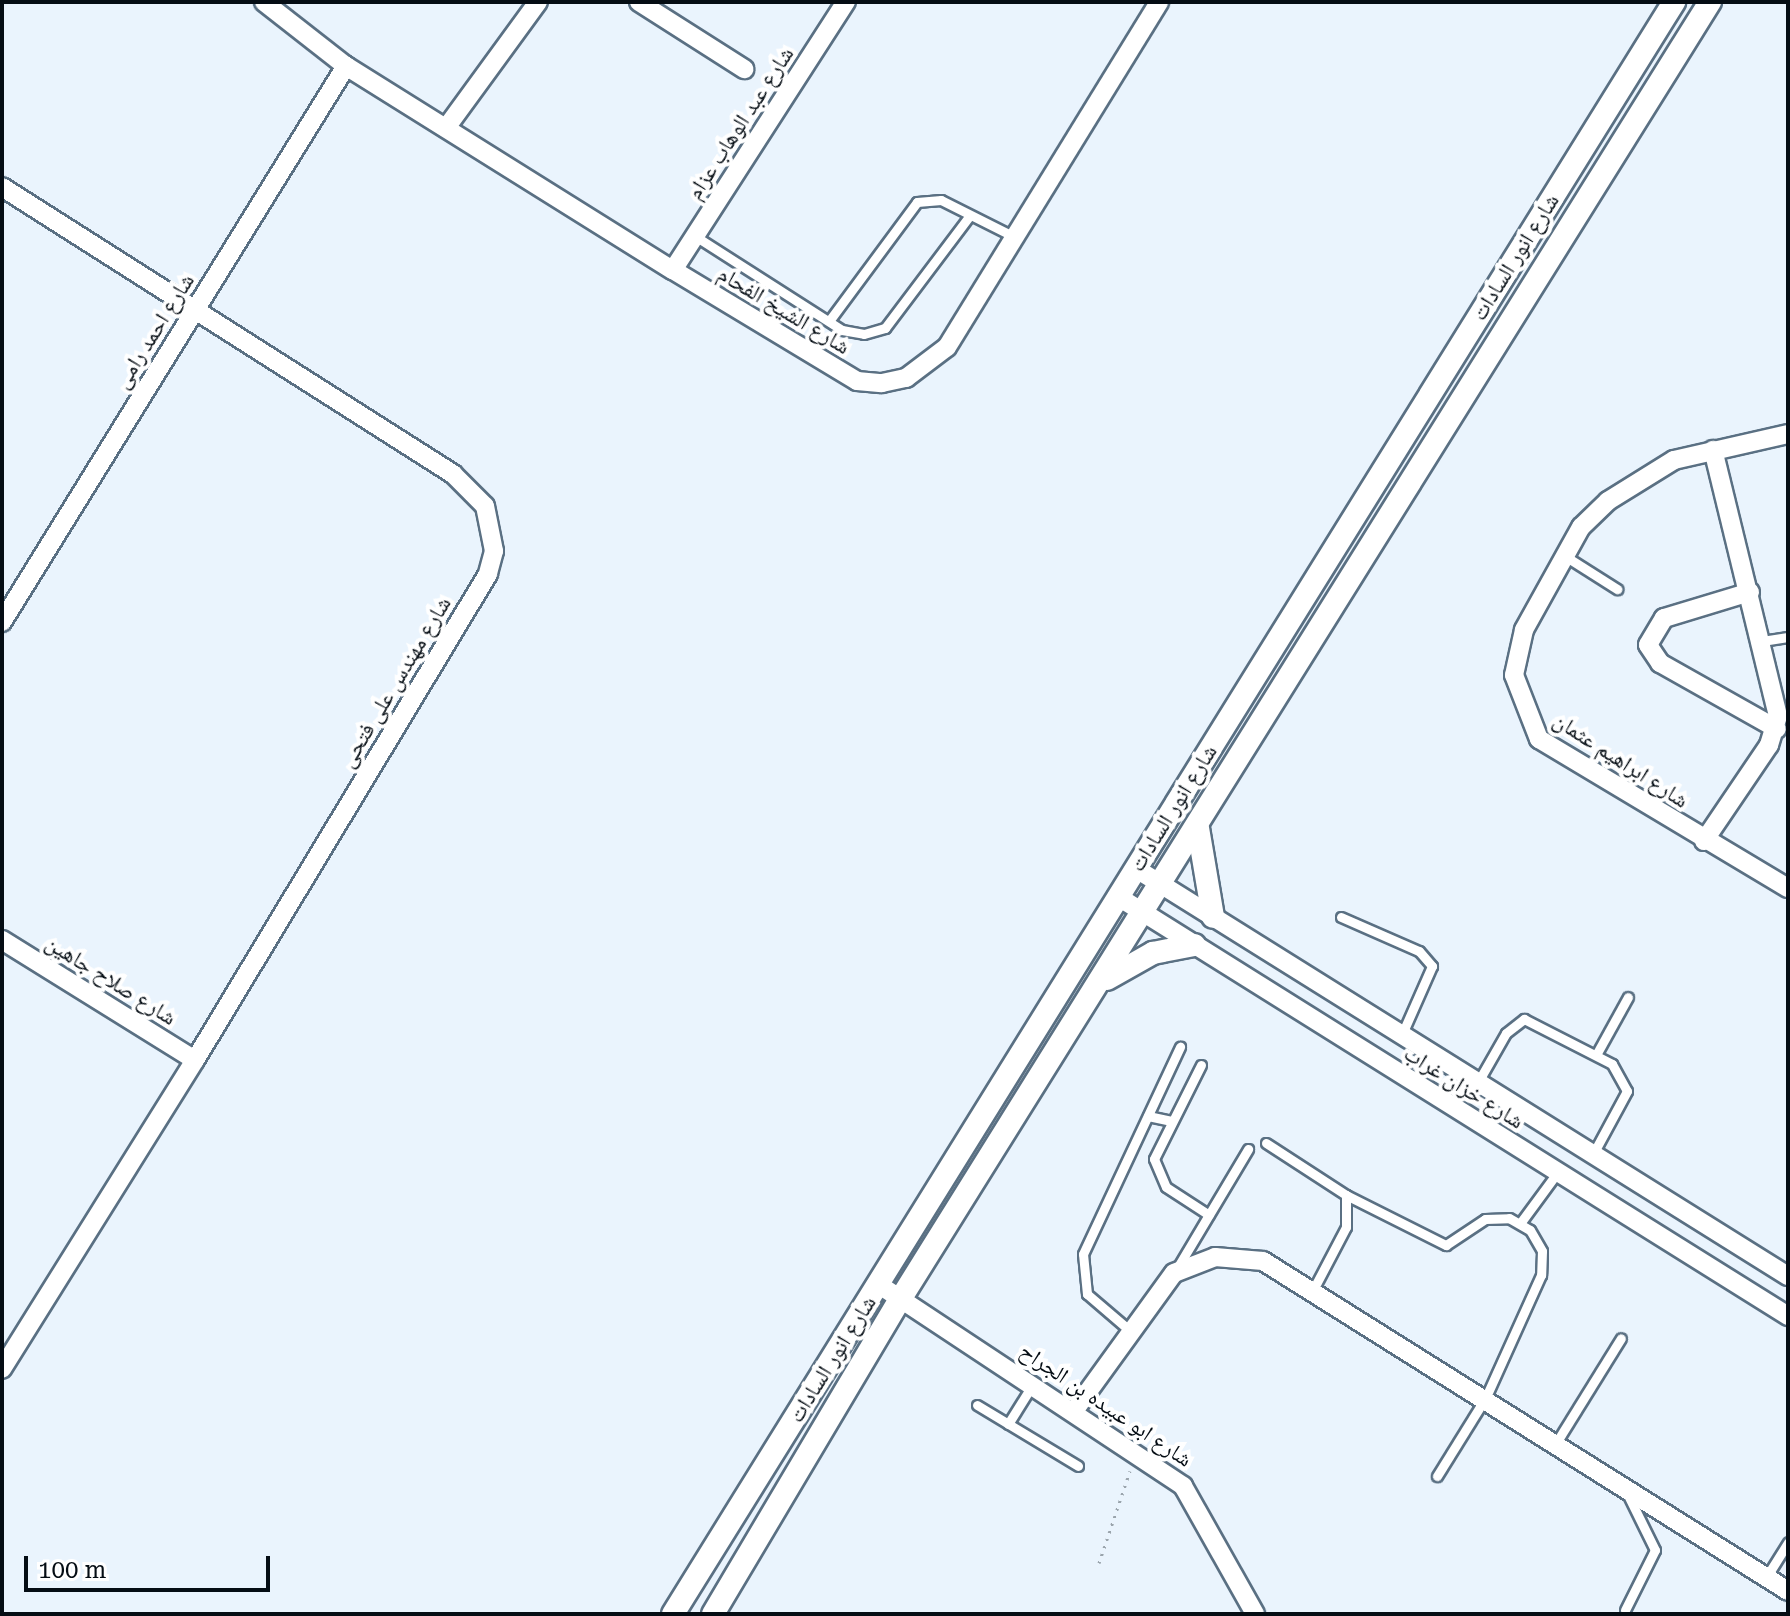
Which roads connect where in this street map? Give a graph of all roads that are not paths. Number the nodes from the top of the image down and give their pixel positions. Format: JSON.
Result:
{"nodes":[{"id":1,"x":264,"y":2,"type":"edge"},
{"id":2,"x":538,"y":2,"type":"edge"},
{"id":3,"x":639,"y":2,"type":"edge"},
{"id":4,"x":846,"y":2,"type":"edge"},
{"id":5,"x":1159,"y":2,"type":"edge"},
{"id":6,"x":1674,"y":2,"type":"edge"},
{"id":7,"x":1710,"y":2,"type":"edge"},
{"id":8,"x":346,"y":66,"type":"junction"},
{"id":9,"x":744,"y":69,"type":"dead end"},
{"id":10,"x":446,"y":128,"type":"junction"},
{"id":11,"x":2,"y":187,"type":"edge"},
{"id":12,"x":970,"y":215,"type":"junction"},
{"id":13,"x":695,"y":236,"type":"junction"},
{"id":14,"x":1015,"y":237,"type":"junction"},
{"id":15,"x":673,"y":270,"type":"junction"},
{"id":16,"x":197,"y":307,"type":"junction"},
{"id":17,"x":829,"y":321,"type":"junction"},
{"id":18,"x":1788,"y":434,"type":"edge"},
{"id":19,"x":1713,"y":450,"type":"junction"},
{"id":20,"x":1565,"y":556,"type":"junction"},
{"id":21,"x":1617,"y":589,"type":"dead end"},
{"id":22,"x":1750,"y":592,"type":"junction"},
{"id":23,"x":2,"y":622,"type":"edge"},
{"id":24,"x":1788,"y":637,"type":"edge"},
{"id":25,"x":1762,"y":641,"type":"junction"},
{"id":26,"x":1778,"y":738,"type":"edge"},
{"id":27,"x":1198,"y":827,"type":"junction"},
{"id":28,"x":1704,"y":841,"type":"junction"},
{"id":29,"x":1135,"y":868,"type":"junction"},
{"id":30,"x":1162,"y":884,"type":"junction"},
{"id":31,"x":1788,"y":888,"type":"edge"},
{"id":32,"x":1117,"y":896,"type":"junction"},
{"id":33,"x":1144,"y":913,"type":"junction"},
{"id":34,"x":1213,"y":917,"type":"junction"},
{"id":35,"x":1341,"y":917,"type":"dead end"},
{"id":36,"x":2,"y":940,"type":"edge"},
{"id":37,"x":1194,"y":945,"type":"junction"},
{"id":38,"x":1102,"y":981,"type":"junction"},
{"id":39,"x":1628,"y":997,"type":"dead end"},
{"id":40,"x":1402,"y":1034,"type":"junction"},
{"id":41,"x":1180,"y":1047,"type":"dead end"},
{"id":42,"x":1596,"y":1055,"type":"junction"},
{"id":43,"x":195,"y":1060,"type":"junction"},
{"id":44,"x":1201,"y":1065,"type":"dead end"},
{"id":45,"x":1478,"y":1082,"type":"junction"},
{"id":46,"x":1148,"y":1116,"type":"junction"},
{"id":47,"x":1171,"y":1121,"type":"junction"},
{"id":48,"x":1266,"y":1143,"type":"dead end"},
{"id":49,"x":1248,"y":1149,"type":"dead end"},
{"id":50,"x":1593,"y":1154,"type":"junction"},
{"id":51,"x":1557,"y":1173,"type":"junction"},
{"id":52,"x":1346,"y":1195,"type":"junction"},
{"id":53,"x":1687,"y":1213,"type":"junction"},
{"id":54,"x":1209,"y":1215,"type":"junction"},
{"id":55,"x":1521,"y":1222,"type":"junction"},
{"id":56,"x":1670,"y":1242,"type":"junction"},
{"id":57,"x":1174,"y":1273,"type":"junction"},
{"id":58,"x":1788,"y":1276,"type":"edge"},
{"id":59,"x":878,"y":1284,"type":"junction"},
{"id":60,"x":1314,"y":1288,"type":"junction"},
{"id":61,"x":901,"y":1298,"type":"junction"},
{"id":62,"x":1788,"y":1316,"type":"edge"},
{"id":63,"x":1128,"y":1329,"type":"junction"},
{"id":64,"x":1621,"y":1338,"type":"dead end"},
{"id":65,"x":2,"y":1369,"type":"edge"},
{"id":66,"x":1033,"y":1384,"type":"junction"},
{"id":67,"x":1486,"y":1397,"type":"junction"},
{"id":68,"x":977,"y":1405,"type":"dead end"},
{"id":69,"x":1074,"y":1411,"type":"junction"},
{"id":70,"x":1008,"y":1424,"type":"junction"},
{"id":71,"x":1556,"y":1443,"type":"junction"},
{"id":72,"x":1078,"y":1466,"type":"dead end"},
{"id":73,"x":1437,"y":1476,"type":"dead end"},
{"id":74,"x":1625,"y":1487,"type":"junction"},
{"id":75,"x":1788,"y":1542,"type":"edge"},
{"id":76,"x":1767,"y":1576,"type":"junction"},
{"id":77,"x":1788,"y":1591,"type":"edge"},
{"id":78,"x":1625,"y":1610,"type":"dead end"},
{"id":79,"x":673,"y":1614,"type":"edge"},
{"id":80,"x":713,"y":1614,"type":"edge"},
{"id":81,"x":1255,"y":1614,"type":"edge"}],
"edges":[{"from":1,"to":8,"type":"street","name":"شارع الشيخ الفحام"},
{"from":2,"to":10,"type":"street"},
{"from":3,"to":9,"type":"street"},
{"from":4,"to":13,"type":"street","name":"شارع عبد الوهاب عزام"},
{"from":5,"to":14,"type":"street","name":"شارع الشيخ الفحام"},
{"from":6,"to":29,"type":"street","name":"شارع انور السادات"},
{"from":7,"to":27,"type":"street","name":"شارع انور السادات"},
{"from":8,"to":10,"type":"street","name":"شارع الشيخ الفحام"},
{"from":8,"to":16,"type":"street","name":"شارع احمد رامى"},
{"from":10,"to":15,"type":"street","name":"شارع الشيخ الفحام"},
{"from":11,"to":16,"type":"street","name":"شارع مهندس على فتحى"},
{"from":12,"to":14,"type":"lane"},
{"from":12,"to":17,"type":"lane"},
{"from":12,"to":17,"type":"lane"},
{"from":13,"to":15,"type":"street","name":"شارع عبد الوهاب عزام"},
{"from":13,"to":17,"type":"lane"},
{"from":14,"to":15,"type":"street","name":"شارع الشيخ الفحام"},
{"from":16,"to":23,"type":"street","name":"شارع احمد رامى"},
{"from":16,"to":43,"type":"street","name":"شارع مهندس على فتحى"},
{"from":18,"to":19,"type":"street","name":"شارع ابراهيم عثمان"},
{"from":19,"to":20,"type":"street","name":"شارع ابراهيم عثمان"},
{"from":19,"to":22,"type":"street"},
{"from":20,"to":21,"type":"lane"},
{"from":20,"to":28,"type":"street","name":"شارع ابراهيم عثمان"},
{"from":22,"to":25,"type":"street"},
{"from":22,"to":26,"type":"street"},
{"from":24,"to":25,"type":"lane"},
{"from":25,"to":26,"type":"street"},
{"from":26,"to":28,"type":"street"},
{"from":27,"to":30,"type":"street","name":"شارع انور السادات"},
{"from":27,"to":34,"type":"street"},
{"from":28,"to":31,"type":"street","name":"شارع ابراهيم عثمان"},
{"from":29,"to":30,"type":"street","name":"شارع خزان غراب"},
{"from":29,"to":32,"type":"street","name":"شارع انور السادات"},
{"from":30,"to":33,"type":"street","name":"شارع انور السادات"},
{"from":30,"to":34,"type":"street","name":"شارع خزان غراب"},
{"from":32,"to":33,"type":"street","name":"شارع خزان غراب"},
{"from":32,"to":59,"type":"street","name":"شارع انور السادات"},
{"from":33,"to":37,"type":"street","name":"شارع خزان غراب"},
{"from":33,"to":38,"type":"street","name":"شارع انور السادات"},
{"from":34,"to":40,"type":"street","name":"شارع خزان غراب"},
{"from":35,"to":40,"type":"lane"},
{"from":36,"to":43,"type":"street","name":"شارع صلاح جاهين"},
{"from":37,"to":38,"type":"street"},
{"from":37,"to":51,"type":"street","name":"شارع خزان غراب"},
{"from":38,"to":61,"type":"street","name":"شارع انور السادات"},
{"from":39,"to":42,"type":"lane"},
{"from":40,"to":45,"type":"street","name":"شارع خزان غراب"},
{"from":41,"to":46,"type":"lane"},
{"from":42,"to":45,"type":"lane"},
{"from":42,"to":50,"type":"lane"},
{"from":43,"to":65,"type":"street","name":"شارع مهندس على فتحى"},
{"from":44,"to":47,"type":"lane"},
{"from":45,"to":50,"type":"street","name":"شارع خزان غراب"},
{"from":46,"to":47,"type":"lane"},
{"from":46,"to":63,"type":"lane"},
{"from":47,"to":54,"type":"lane"},
{"from":48,"to":52,"type":"lane"},
{"from":49,"to":54,"type":"lane"},
{"from":50,"to":53,"type":"street","name":"شارع خزان غراب"},
{"from":51,"to":55,"type":"lane"},
{"from":51,"to":56,"type":"street","name":"شارع خزان غراب"},
{"from":52,"to":55,"type":"lane"},
{"from":52,"to":60,"type":"lane"},
{"from":53,"to":56,"type":"street"},
{"from":53,"to":58,"type":"street","name":"شارع خزان غراب"},
{"from":54,"to":57,"type":"lane"},
{"from":55,"to":67,"type":"lane"},
{"from":56,"to":62,"type":"street","name":"شارع خزان غراب"},
{"from":57,"to":60,"type":"street"},
{"from":57,"to":63,"type":"street"},
{"from":59,"to":61,"type":"street","name":"شارع ابو عبيده بن الجراح"},
{"from":59,"to":79,"type":"street","name":"شارع انور السادات"},
{"from":60,"to":67,"type":"street"},
{"from":61,"to":66,"type":"street","name":"شارع ابو عبيده بن الجراح"},
{"from":61,"to":80,"type":"street","name":"شارع انور السادات"},
{"from":63,"to":69,"type":"street"},
{"from":64,"to":71,"type":"lane"},
{"from":66,"to":69,"type":"street","name":"شارع ابو عبيده بن الجراح"},
{"from":66,"to":70,"type":"lane"},
{"from":67,"to":71,"type":"street"},
{"from":67,"to":73,"type":"lane"},
{"from":68,"to":70,"type":"lane"},
{"from":69,"to":81,"type":"street","name":"شارع ابو عبيده بن الجراح"},
{"from":70,"to":72,"type":"lane"},
{"from":71,"to":74,"type":"street"},
{"from":74,"to":76,"type":"street"},
{"from":74,"to":78,"type":"lane"},
{"from":75,"to":76,"type":"lane"},
{"from":76,"to":77,"type":"street"}]}
